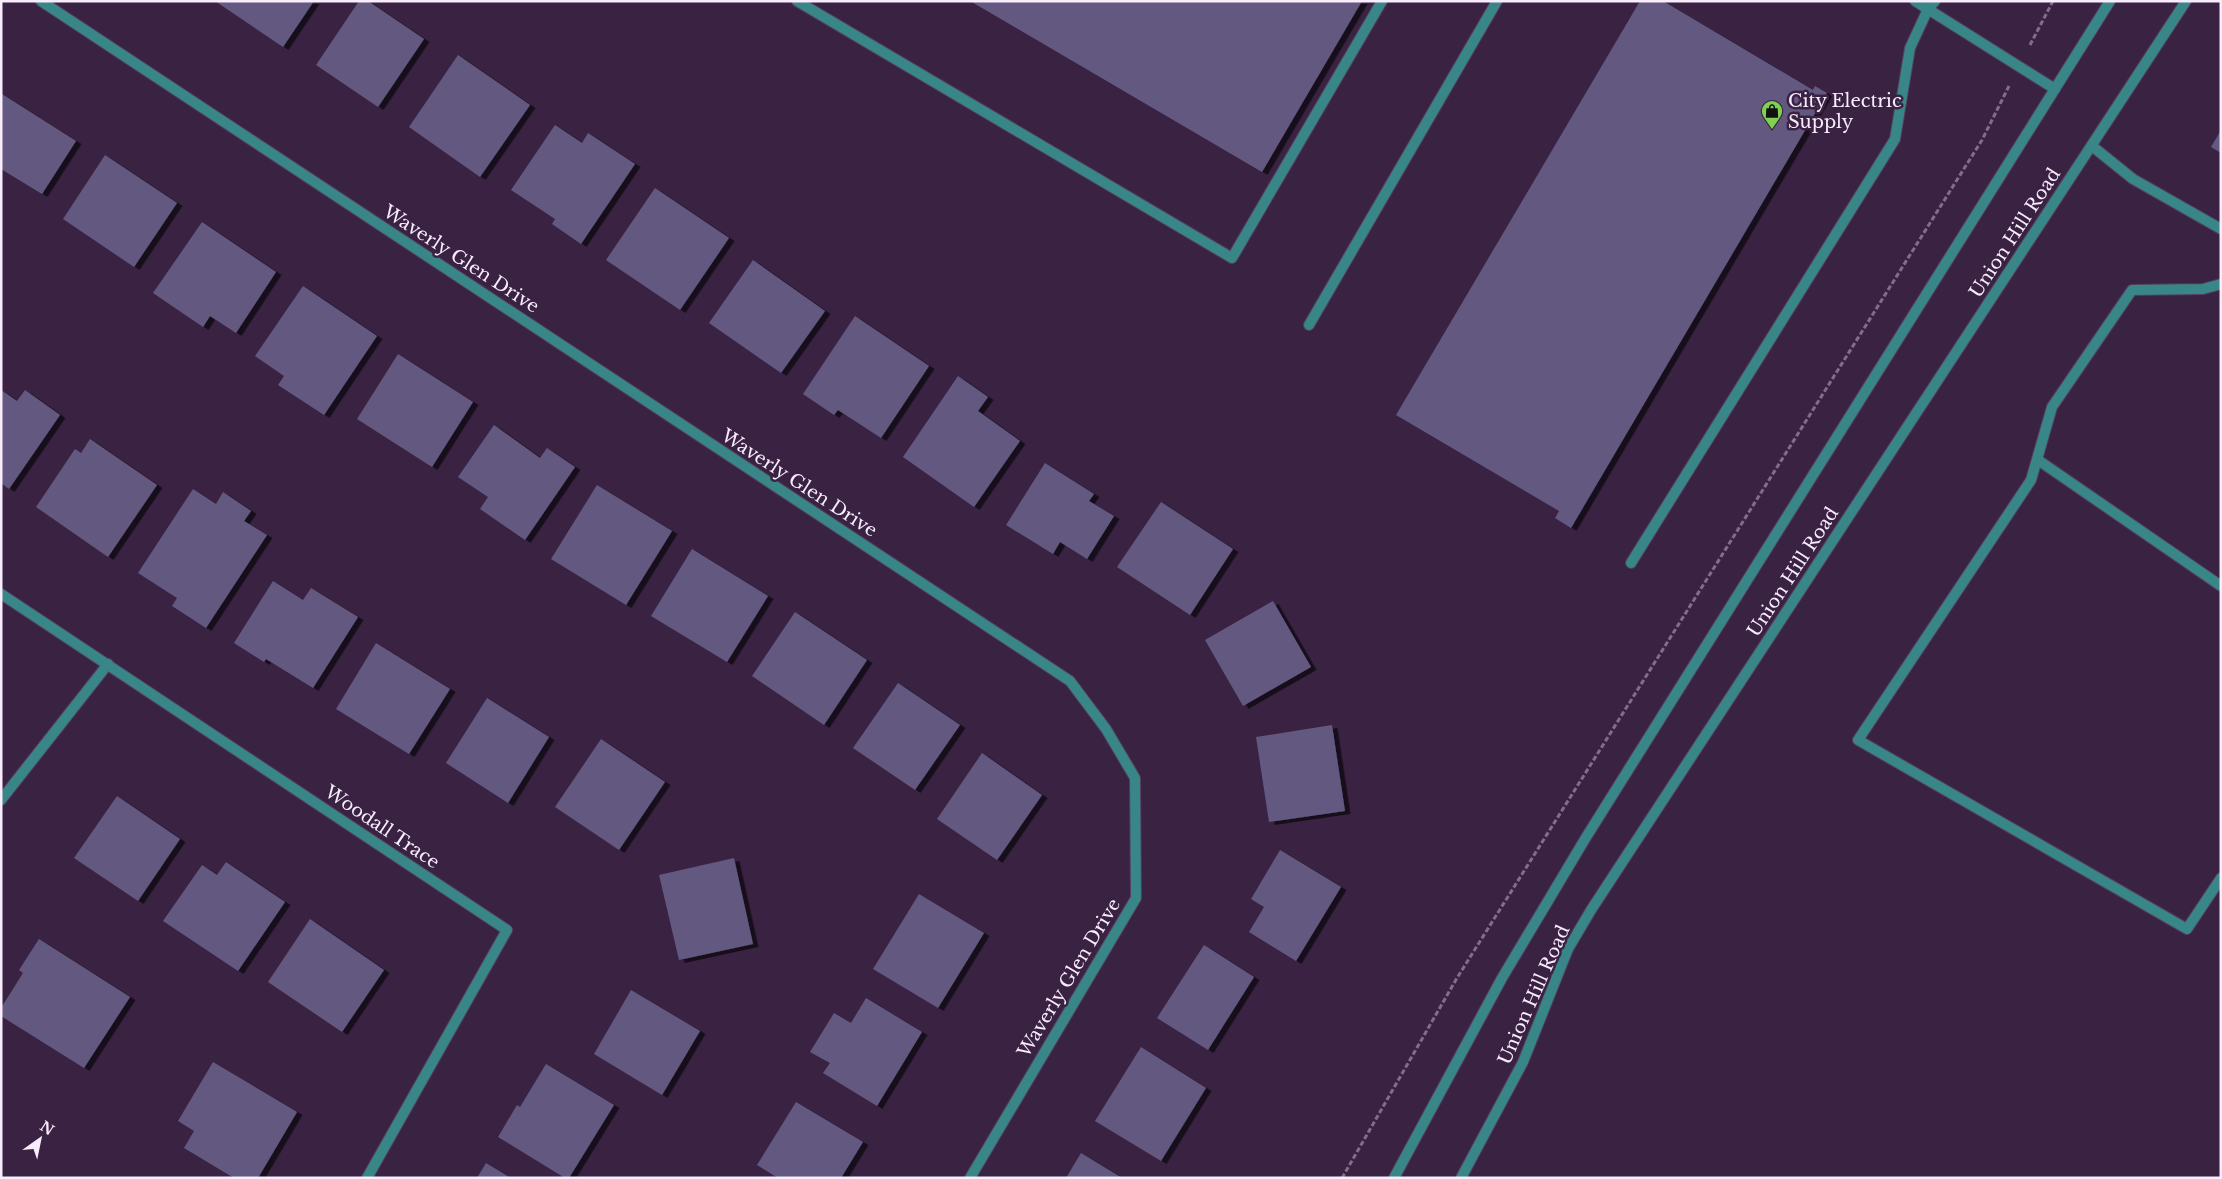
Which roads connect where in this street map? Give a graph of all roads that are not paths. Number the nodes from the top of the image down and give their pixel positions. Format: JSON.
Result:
{"nodes":[{"id":1,"x":41,"y":1,"type":"edge"},
{"id":2,"x":797,"y":1,"type":"edge"},
{"id":3,"x":1382,"y":1,"type":"edge"},
{"id":4,"x":1498,"y":1,"type":"edge"},
{"id":5,"x":1916,"y":1,"type":"edge"},
{"id":6,"x":2110,"y":1,"type":"edge"},
{"id":7,"x":2186,"y":1,"type":"edge"},
{"id":8,"x":1932,"y":5,"type":"edge"},
{"id":9,"x":2055,"y":89,"type":"junction"},
{"id":10,"x":2092,"y":146,"type":"junction"},
{"id":11,"x":2221,"y":229,"type":"edge"},
{"id":12,"x":2221,"y":284,"type":"edge"},
{"id":13,"x":1309,"y":326,"type":"dead end"},
{"id":14,"x":2038,"y":460,"type":"junction"},
{"id":15,"x":1631,"y":563,"type":"dead end"},
{"id":16,"x":2221,"y":586,"type":"edge"},
{"id":17,"x":1,"y":594,"type":"edge"},
{"id":18,"x":108,"y":664,"type":"junction"},
{"id":19,"x":1,"y":800,"type":"edge"},
{"id":20,"x":2221,"y":878,"type":"edge"},
{"id":21,"x":367,"y":1178,"type":"edge"},
{"id":22,"x":970,"y":1178,"type":"edge"},
{"id":23,"x":1394,"y":1178,"type":"edge"},
{"id":24,"x":1461,"y":1178,"type":"edge"}],
"edges":[{"from":1,"to":22,"type":"street","name":"Waverly Glen Drive"},
{"from":2,"to":3,"type":"street"},
{"from":4,"to":13,"type":"street"},
{"from":5,"to":8,"type":"street"},
{"from":6,"to":9,"type":"street","name":"Union Hill Road"},
{"from":7,"to":10,"type":"street","name":"Union Hill Road"},
{"from":8,"to":9,"type":"street"},
{"from":8,"to":15,"type":"street"},
{"from":9,"to":23,"type":"street","name":"Union Hill Road"},
{"from":10,"to":11,"type":"street"},
{"from":10,"to":24,"type":"street","name":"Union Hill Road"},
{"from":12,"to":14,"type":"street"},
{"from":14,"to":16,"type":"street"},
{"from":14,"to":20,"type":"street"},
{"from":17,"to":18,"type":"street","name":"Woodall Trace"},
{"from":18,"to":19,"type":"street"},
{"from":18,"to":21,"type":"street","name":"Woodall Trace"}]}
